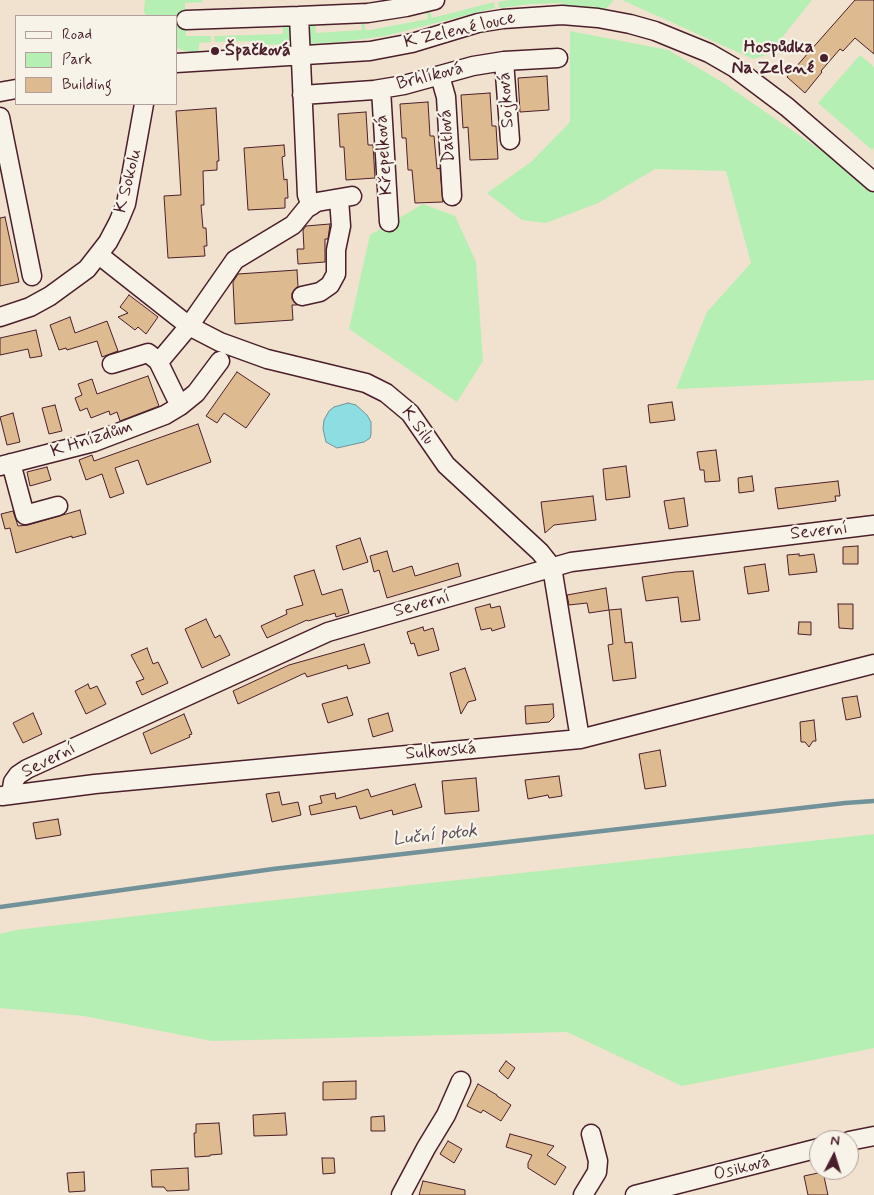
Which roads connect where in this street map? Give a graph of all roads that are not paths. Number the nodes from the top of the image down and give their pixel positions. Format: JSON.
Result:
{"nodes":[{"id":1,"x":435,"y":0,"type":"edge"},
{"id":2,"x":299,"y":16,"type":"junction"},
{"id":3,"x":186,"y":20,"type":"dead end"},
{"id":4,"x":300,"y":56,"type":"junction"},
{"id":5,"x":558,"y":58,"type":"dead end"},
{"id":6,"x":504,"y":61,"type":"junction"},
{"id":7,"x":178,"y":63,"type":"edge"},
{"id":8,"x":440,"y":76,"type":"junction"},
{"id":9,"x":15,"y":89,"type":"edge"},
{"id":10,"x":381,"y":89,"type":"junction"},
{"id":11,"x":0,"y":92,"type":"edge"},
{"id":12,"x":302,"y":95,"type":"junction"},
{"id":13,"x":144,"y":105,"type":"edge"},
{"id":14,"x":0,"y":117,"type":"edge"},
{"id":15,"x":510,"y":140,"type":"dead end"},
{"id":16,"x":874,"y":182,"type":"edge"},
{"id":17,"x":452,"y":196,"type":"dead end"},
{"id":18,"x":311,"y":206,"type":"junction"},
{"id":19,"x":389,"y":222,"type":"dead end"},
{"id":20,"x":99,"y":255,"type":"junction"},
{"id":21,"x":32,"y":276,"type":"dead end"},
{"id":22,"x":302,"y":296,"type":"dead end"},
{"id":23,"x":0,"y":317,"type":"edge"},
{"id":24,"x":189,"y":326,"type":"junction"},
{"id":25,"x":158,"y":361,"type":"junction"},
{"id":26,"x":220,"y":362,"type":"dead end"},
{"id":27,"x":112,"y":364,"type":"dead end"},
{"id":28,"x":180,"y":406,"type":"junction"},
{"id":29,"x":5,"y":465,"type":"edge"},
{"id":30,"x":58,"y":506,"type":"dead end"},
{"id":31,"x":874,"y":526,"type":"edge"},
{"id":32,"x":552,"y":567,"type":"junction"},
{"id":33,"x":874,"y":664,"type":"edge"},
{"id":34,"x":580,"y":739,"type":"junction"},
{"id":35,"x":6,"y":795,"type":"edge"},
{"id":36,"x":461,"y":1082,"type":"dead end"},
{"id":37,"x":590,"y":1134,"type":"dead end"},
{"id":38,"x":874,"y":1136,"type":"edge"},
{"id":39,"x":859,"y":1139,"type":"edge"},
{"id":40,"x":809,"y":1151,"type":"edge"},
{"id":41,"x":401,"y":1195,"type":"edge"},
{"id":42,"x":583,"y":1195,"type":"edge"},
{"id":43,"x":635,"y":1195,"type":"edge"}],
"edges":[{"from":1,"to":2,"type":"street"},
{"from":2,"to":3,"type":"street"},
{"from":2,"to":4,"type":"street"},
{"from":4,"to":7,"type":"street","name":"K Zelené louce"},
{"from":4,"to":12,"type":"street"},
{"from":4,"to":16,"type":"street","name":"K Zelené louce"},
{"from":5,"to":6,"type":"street","name":"Brhlíková"},
{"from":6,"to":8,"type":"street","name":"Brhlíková"},
{"from":6,"to":15,"type":"street","name":"Sojková"},
{"from":8,"to":10,"type":"street","name":"Brhlíková"},
{"from":8,"to":17,"type":"street","name":"Datlová"},
{"from":9,"to":11,"type":"street"},
{"from":10,"to":12,"type":"street","name":"Brhlíková"},
{"from":10,"to":19,"type":"street","name":"Křepelková"},
{"from":12,"to":18,"type":"street"},
{"from":13,"to":20,"type":"street","name":"K Sokolu"},
{"from":14,"to":21,"type":"street"},
{"from":18,"to":22,"type":"street"},
{"from":18,"to":24,"type":"street"},
{"from":20,"to":23,"type":"street","name":"K Sokolu"},
{"from":20,"to":24,"type":"street","name":"K Silu"},
{"from":24,"to":25,"type":"street"},
{"from":24,"to":32,"type":"street","name":"K Silu"},
{"from":25,"to":27,"type":"street"},
{"from":25,"to":28,"type":"street"},
{"from":26,"to":28,"type":"street","name":"K Hnízdům"},
{"from":28,"to":29,"type":"street","name":"K Hnízdům"},
{"from":29,"to":30,"type":"street"},
{"from":31,"to":32,"type":"street","name":"Severní"},
{"from":32,"to":34,"type":"street"},
{"from":32,"to":35,"type":"street","name":"Severní"},
{"from":33,"to":34,"type":"street","name":"Sulkovská"},
{"from":34,"to":35,"type":"street","name":"Sulkovská"},
{"from":36,"to":41,"type":"street"},
{"from":37,"to":42,"type":"street"},
{"from":38,"to":39,"type":"street"},
{"from":40,"to":43,"type":"street","name":"Osiková"}]}
